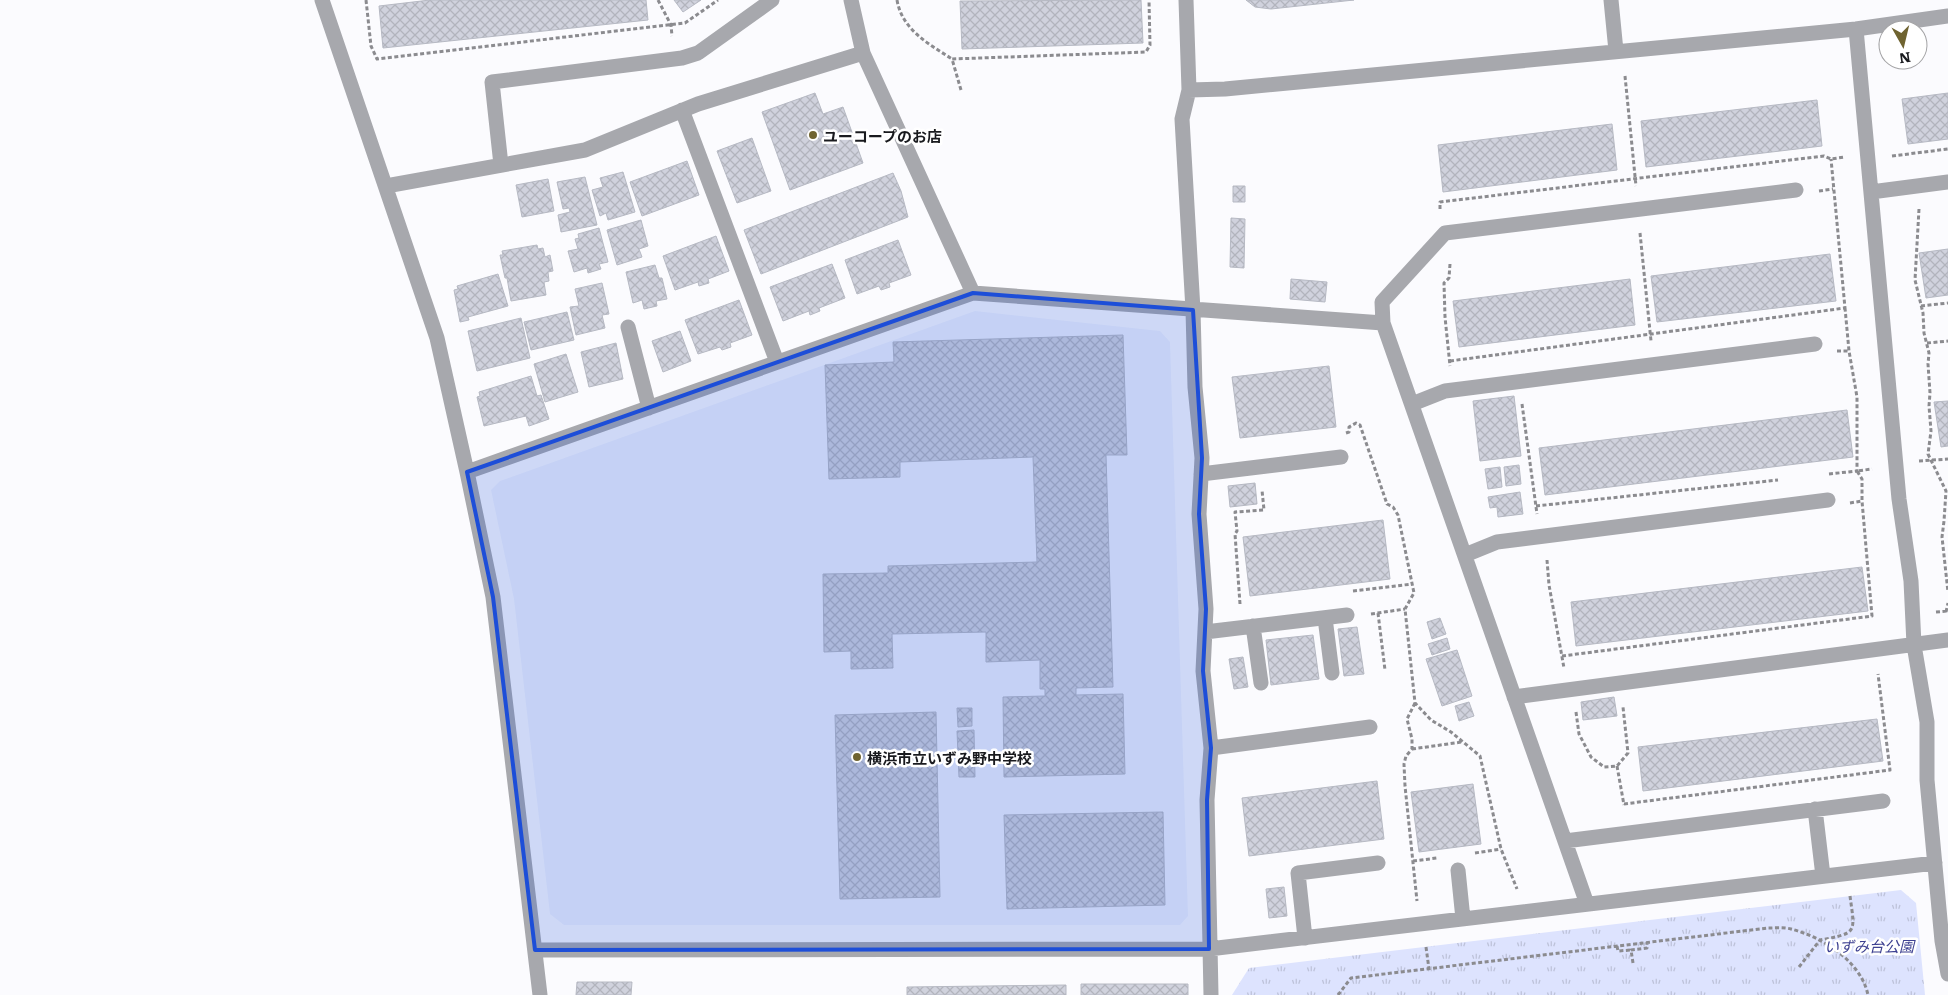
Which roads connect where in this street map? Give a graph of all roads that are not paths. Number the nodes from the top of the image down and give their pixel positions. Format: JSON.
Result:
{"nodes":[{"id":1,"x":322,"y":0,"type":"edge"},
{"id":2,"x":772,"y":0,"type":"edge"},
{"id":3,"x":851,"y":0,"type":"edge"},
{"id":4,"x":1186,"y":0,"type":"edge"},
{"id":5,"x":1611,"y":0,"type":"edge"},
{"id":6,"x":1948,"y":16,"type":"edge"},
{"id":7,"x":1856,"y":29,"type":"junction"},
{"id":8,"x":1616,"y":50,"type":"junction"},
{"id":9,"x":863,"y":53,"type":"junction"},
{"id":10,"x":1189,"y":90,"type":"junction"},
{"id":11,"x":682,"y":110,"type":"junction"},
{"id":12,"x":501,"y":165,"type":"junction"},
{"id":13,"x":1948,"y":182,"type":"edge"},
{"id":14,"x":386,"y":186,"type":"junction"},
{"id":15,"x":1796,"y":190,"type":"dead end"},
{"id":16,"x":1871,"y":192,"type":"junction"},
{"id":17,"x":973,"y":293,"type":"junction"},
{"id":18,"x":1193,"y":310,"type":"junction"},
{"id":19,"x":1383,"y":323,"type":"junction"},
{"id":20,"x":628,"y":327,"type":"dead end"},
{"id":21,"x":1815,"y":344,"type":"dead end"},
{"id":22,"x":776,"y":362,"type":"junction"},
{"id":23,"x":1412,"y":404,"type":"junction"},
{"id":24,"x":649,"y":408,"type":"junction"},
{"id":25,"x":1341,"y":457,"type":"dead end"},
{"id":26,"x":467,"y":472,"type":"junction"},
{"id":27,"x":1201,"y":474,"type":"junction"},
{"id":28,"x":1828,"y":500,"type":"dead end"},
{"id":29,"x":1464,"y":555,"type":"junction"},
{"id":30,"x":1347,"y":615,"type":"road end"},
{"id":31,"x":1324,"y":618,"type":"junction"},
{"id":32,"x":1248,"y":627,"type":"junction"},
{"id":33,"x":1205,"y":632,"type":"junction"},
{"id":34,"x":1948,"y":640,"type":"edge"},
{"id":35,"x":1914,"y":645,"type":"junction"},
{"id":36,"x":1332,"y":673,"type":"dead end"},
{"id":37,"x":1260,"y":683,"type":"dead end"},
{"id":38,"x":1514,"y":697,"type":"junction"},
{"id":39,"x":1370,"y":728,"type":"dead end"},
{"id":40,"x":1211,"y":748,"type":"junction"},
{"id":41,"x":1883,"y":801,"type":"dead end"},
{"id":42,"x":1816,"y":809,"type":"junction"},
{"id":43,"x":1564,"y":841,"type":"junction"},
{"id":44,"x":1378,"y":863,"type":"dead end"},
{"id":45,"x":1935,"y":863,"type":"junction"},
{"id":46,"x":1458,"y":870,"type":"dead end"},
{"id":47,"x":1823,"y":876,"type":"junction"},
{"id":48,"x":1587,"y":904,"type":"junction"},
{"id":49,"x":1463,"y":919,"type":"junction"},
{"id":50,"x":1305,"y":938,"type":"junction"},
{"id":51,"x":1210,"y":949,"type":"junction"},
{"id":52,"x":535,"y":950,"type":"junction"},
{"id":53,"x":1948,"y":969,"type":"edge"},
{"id":54,"x":540,"y":995,"type":"edge"},
{"id":55,"x":1211,"y":995,"type":"edge"}],
"edges":[{"from":1,"to":14,"type":"street"},
{"from":2,"to":12,"type":"street"},
{"from":3,"to":9,"type":"street"},
{"from":4,"to":10,"type":"street"},
{"from":5,"to":8,"type":"street"},
{"from":6,"to":7,"type":"street"},
{"from":7,"to":8,"type":"street"},
{"from":7,"to":16,"type":"street"},
{"from":8,"to":10,"type":"street"},
{"from":9,"to":11,"type":"street"},
{"from":9,"to":17,"type":"street"},
{"from":10,"to":18,"type":"street"},
{"from":11,"to":12,"type":"street"},
{"from":11,"to":22,"type":"street"},
{"from":12,"to":14,"type":"street"},
{"from":13,"to":16,"type":"street"},
{"from":14,"to":26,"type":"street"},
{"from":15,"to":19,"type":"street"},
{"from":16,"to":35,"type":"street"},
{"from":17,"to":18,"type":"street"},
{"from":17,"to":22,"type":"street"},
{"from":18,"to":19,"type":"street"},
{"from":18,"to":27,"type":"street"},
{"from":19,"to":23,"type":"street"},
{"from":20,"to":24,"type":"street"},
{"from":21,"to":23,"type":"street"},
{"from":22,"to":24,"type":"street"},
{"from":23,"to":29,"type":"street"},
{"from":24,"to":26,"type":"street"},
{"from":25,"to":27,"type":"street"},
{"from":26,"to":52,"type":"street"},
{"from":27,"to":33,"type":"street"},
{"from":28,"to":29,"type":"street"},
{"from":29,"to":38,"type":"street"},
{"from":30,"to":31,"type":"street"},
{"from":31,"to":32,"type":"street"},
{"from":31,"to":36,"type":"street"},
{"from":32,"to":33,"type":"street"},
{"from":32,"to":37,"type":"street"},
{"from":33,"to":40,"type":"street"},
{"from":34,"to":35,"type":"street"},
{"from":35,"to":38,"type":"street"},
{"from":35,"to":45,"type":"street"},
{"from":38,"to":43,"type":"street"},
{"from":39,"to":40,"type":"street"},
{"from":40,"to":51,"type":"street"},
{"from":41,"to":42,"type":"street"},
{"from":42,"to":43,"type":"street"},
{"from":42,"to":47,"type":"street"},
{"from":43,"to":48,"type":"street"},
{"from":44,"to":50,"type":"street"},
{"from":45,"to":47,"type":"street"},
{"from":45,"to":53,"type":"street"},
{"from":46,"to":49,"type":"street"},
{"from":47,"to":48,"type":"street"},
{"from":48,"to":49,"type":"street"},
{"from":49,"to":50,"type":"street"},
{"from":50,"to":51,"type":"street"},
{"from":51,"to":52,"type":"street"},
{"from":51,"to":55,"type":"street"},
{"from":52,"to":54,"type":"street"}]}
